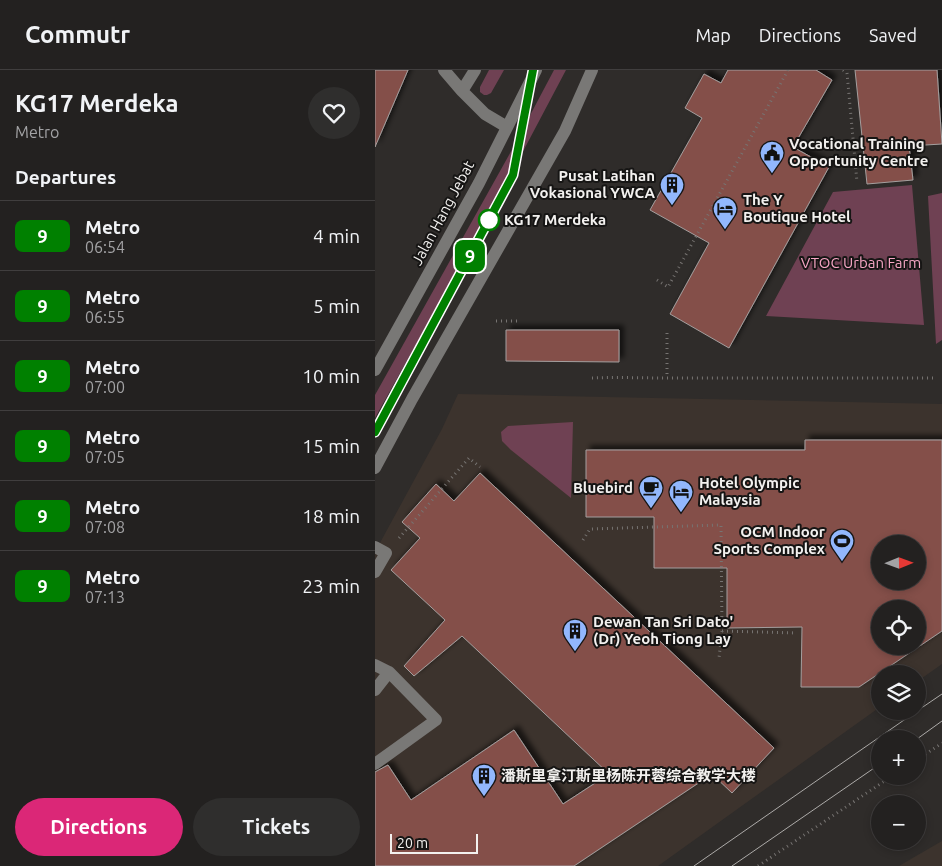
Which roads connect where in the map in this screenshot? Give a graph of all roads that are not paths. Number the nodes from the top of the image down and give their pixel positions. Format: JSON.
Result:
{"nodes":[{"id":1,"x":444,"y":70,"type":"edge"},
{"id":2,"x":475,"y":70,"type":"edge"},
{"id":3,"x":536,"y":70,"type":"edge"},
{"id":4,"x":593,"y":70,"type":"edge"},
{"id":5,"x":462,"y":92,"type":"junction"},
{"id":6,"x":507,"y":127,"type":"junction"},
{"id":7,"x":375,"y":370,"type":"edge"},
{"id":8,"x":375,"y":468,"type":"edge"},
{"id":9,"x":380,"y":550,"type":"edge"},
{"id":10,"x":375,"y":572,"type":"edge"},
{"id":11,"x":375,"y":665,"type":"edge"},
{"id":12,"x":389,"y":672,"type":"junction"},
{"id":13,"x":375,"y":690,"type":"edge"},
{"id":14,"x":375,"y":764,"type":"edge"}],
"edges":[{"from":1,"to":5,"type":"street"},
{"from":2,"to":5,"type":"street"},
{"from":3,"to":6,"type":"street","name":"Jalan Hang Jebat"},
{"from":4,"to":8,"type":"street"},
{"from":5,"to":6,"type":"street"},
{"from":6,"to":7,"type":"street","name":"Jalan Hang Jebat"},
{"from":9,"to":10,"type":"street"},
{"from":11,"to":12,"type":"street"},
{"from":12,"to":13,"type":"street"},
{"from":12,"to":14,"type":"street"}]}
